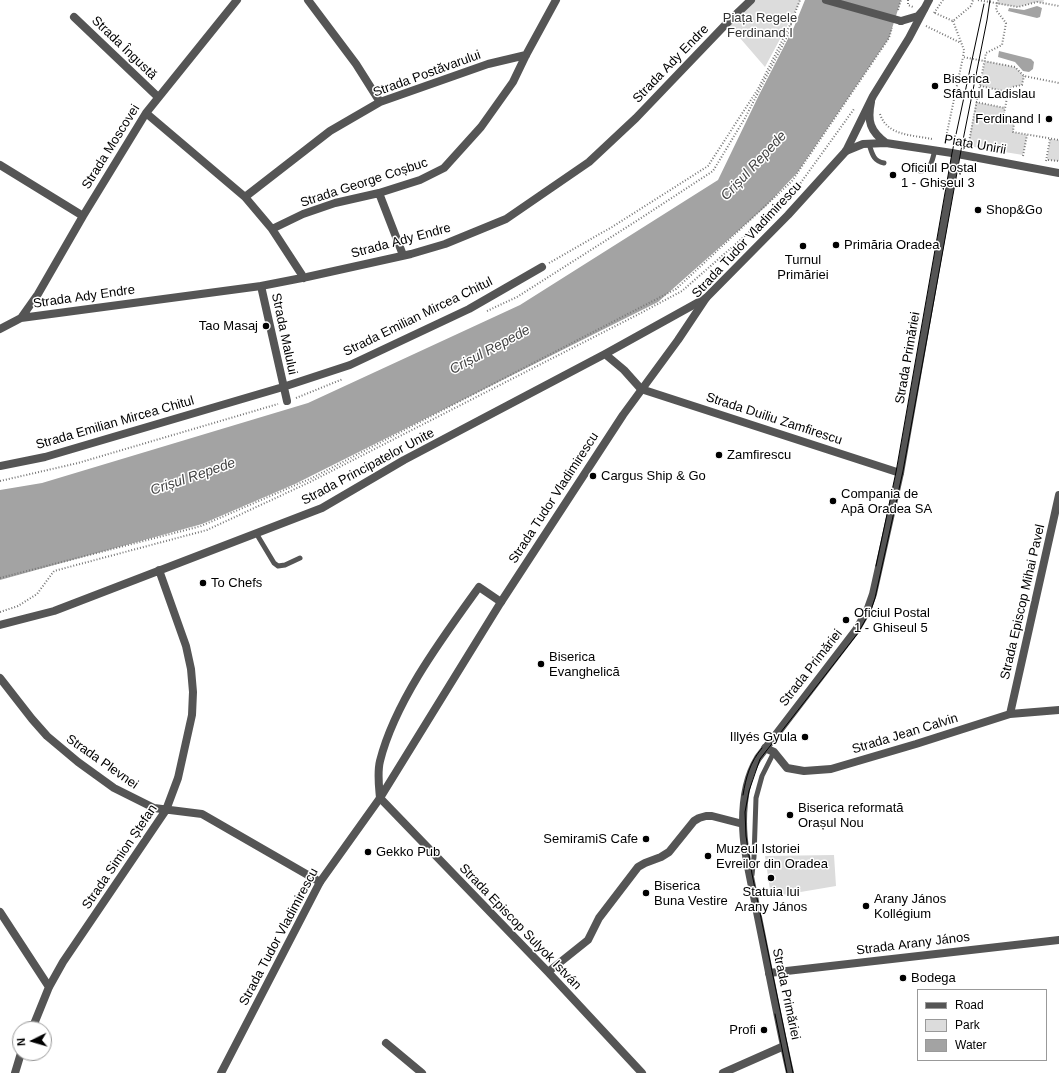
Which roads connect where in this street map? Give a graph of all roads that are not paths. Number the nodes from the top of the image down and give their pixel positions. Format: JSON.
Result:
{"nodes":[{"id":1,"x":237,"y":0,"type":"edge"},
{"id":2,"x":308,"y":0,"type":"edge"},
{"id":3,"x":556,"y":0,"type":"edge"},
{"id":4,"x":750,"y":0,"type":"edge"},
{"id":5,"x":826,"y":0,"type":"edge"},
{"id":6,"x":929,"y":0,"type":"edge"},
{"id":7,"x":924,"y":9,"type":"junction"},
{"id":8,"x":74,"y":17,"type":"dead end"},
{"id":9,"x":900,"y":19,"type":"junction"},
{"id":10,"x":909,"y":38,"type":"junction"},
{"id":11,"x":526,"y":55,"type":"junction"},
{"id":12,"x":158,"y":96,"type":"junction"},
{"id":13,"x":873,"y":96,"type":"junction"},
{"id":14,"x":380,"y":102,"type":"junction"},
{"id":15,"x":146,"y":113,"type":"junction"},
{"id":16,"x":886,"y":143,"type":"junction"},
{"id":17,"x":869,"y":144,"type":"junction"},
{"id":18,"x":934,"y":150,"type":"junction"},
{"id":19,"x":846,"y":151,"type":"junction"},
{"id":20,"x":956,"y":154,"type":"junction"},
{"id":21,"x":884,"y":163,"type":"dead end"},
{"id":22,"x":0,"y":165,"type":"edge"},
{"id":23,"x":920,"y":171,"type":"dead end"},
{"id":24,"x":1059,"y":172,"type":"edge"},
{"id":25,"x":379,"y":193,"type":"junction"},
{"id":26,"x":245,"y":198,"type":"junction"},
{"id":27,"x":83,"y":216,"type":"junction"},
{"id":28,"x":272,"y":229,"type":"junction"},
{"id":29,"x":402,"y":255,"type":"junction"},
{"id":30,"x":542,"y":268,"type":"road end"},
{"id":31,"x":304,"y":278,"type":"junction"},
{"id":32,"x":261,"y":286,"type":"junction"},
{"id":33,"x":706,"y":298,"type":"junction"},
{"id":34,"x":21,"y":318,"type":"junction"},
{"id":35,"x":0,"y":328,"type":"edge"},
{"id":36,"x":605,"y":354,"type":"junction"},
{"id":37,"x":283,"y":387,"type":"junction"},
{"id":38,"x":641,"y":388,"type":"junction"},
{"id":39,"x":287,"y":401,"type":"road end"},
{"id":40,"x":0,"y":466,"type":"edge"},
{"id":41,"x":900,"y":473,"type":"junction"},
{"id":42,"x":1059,"y":495,"type":"edge"},
{"id":43,"x":256,"y":533,"type":"junction"},
{"id":44,"x":300,"y":558,"type":"dead end"},
{"id":45,"x":159,"y":570,"type":"junction"},
{"id":46,"x":501,"y":602,"type":"junction"},
{"id":47,"x":0,"y":625,"type":"edge"},
{"id":48,"x":0,"y":678,"type":"edge"},
{"id":49,"x":1059,"y":710,"type":"edge"},
{"id":50,"x":1010,"y":714,"type":"junction"},
{"id":51,"x":764,"y":748,"type":"junction"},
{"id":52,"x":774,"y":752,"type":"junction"},
{"id":53,"x":380,"y":798,"type":"junction"},
{"id":54,"x":166,"y":810,"type":"junction"},
{"id":55,"x":743,"y":824,"type":"junction"},
{"id":56,"x":751,"y":881,"type":"junction"},
{"id":57,"x":320,"y":882,"type":"junction"},
{"id":58,"x":0,"y":912,"type":"edge"},
{"id":59,"x":1059,"y":940,"type":"edge"},
{"id":60,"x":548,"y":972,"type":"junction"},
{"id":61,"x":769,"y":973,"type":"junction"},
{"id":62,"x":49,"y":987,"type":"junction"},
{"id":63,"x":35,"y":1021,"type":"edge"},
{"id":64,"x":386,"y":1043,"type":"dead end"},
{"id":65,"x":784,"y":1046,"type":"junction"},
{"id":66,"x":18,"y":1061,"type":"edge"},
{"id":67,"x":14,"y":1073,"type":"edge"},
{"id":68,"x":221,"y":1073,"type":"edge"},
{"id":69,"x":422,"y":1073,"type":"edge"},
{"id":70,"x":642,"y":1073,"type":"edge"},
{"id":71,"x":723,"y":1073,"type":"edge"},
{"id":72,"x":790,"y":1073,"type":"edge"}],
"edges":[{"from":1,"to":12,"type":"street","name":"Strada Moscovei"},
{"from":2,"to":14,"type":"street"},
{"from":3,"to":11,"type":"street","name":"Strada George Coșbuc"},
{"from":4,"to":29,"type":"street","name":"Strada Ady Endre"},
{"from":5,"to":9,"type":"street","bridge":true},
{"from":6,"to":7,"type":"street"},
{"from":7,"to":9,"type":"street"},
{"from":7,"to":10,"type":"street"},
{"from":8,"to":12,"type":"street","name":"Strada Îngustă"},
{"from":9,"to":10,"type":"street"},
{"from":10,"to":13,"type":"street"},
{"from":11,"to":14,"type":"street","name":"Strada Postăvarului"},
{"from":11,"to":25,"type":"street","name":"Strada George Coșbuc"},
{"from":12,"to":15,"type":"street","name":"Strada Moscovei"},
{"from":13,"to":16,"type":"street"},
{"from":13,"to":19,"type":"street"},
{"from":14,"to":26,"type":"street","name":"Strada Postăvarului"},
{"from":15,"to":26,"type":"street"},
{"from":15,"to":27,"type":"street","name":"Strada Moscovei"},
{"from":16,"to":17,"type":"street","name":"Piața Unirii"},
{"from":16,"to":18,"type":"street","name":"Piața Unirii"},
{"from":17,"to":19,"type":"street","name":"Piața Unirii"},
{"from":17,"to":21,"type":"lane"},
{"from":18,"to":20,"type":"street","name":"Piața Unirii"},
{"from":18,"to":23,"type":"lane"},
{"from":19,"to":33,"type":"street","name":"Strada Tudor Vladimirescu"},
{"from":20,"to":24,"type":"street","name":"Piața Unirii"},
{"from":20,"to":41,"type":"street","name":"Strada Primăriei"},
{"from":22,"to":27,"type":"street"},
{"from":25,"to":28,"type":"street","name":"Strada George Coșbuc"},
{"from":25,"to":29,"type":"street"},
{"from":26,"to":28,"type":"street"},
{"from":27,"to":34,"type":"street","name":"Strada Moscovei"},
{"from":28,"to":31,"type":"street"},
{"from":29,"to":31,"type":"street","name":"Strada Ady Endre"},
{"from":30,"to":37,"type":"street","name":"Strada Emilian Mircea Chitul"},
{"from":31,"to":32,"type":"street","name":"Strada Ady Endre"},
{"from":32,"to":34,"type":"street","name":"Strada Ady Endre"},
{"from":32,"to":37,"type":"street","name":"Strada Malului"},
{"from":33,"to":36,"type":"street","name":"Strada Principatelor Unite"},
{"from":33,"to":38,"type":"street","name":"Strada Tudor Vladimirescu"},
{"from":34,"to":35,"type":"street","name":"Strada Ady Endre"},
{"from":36,"to":38,"type":"street"},
{"from":36,"to":43,"type":"street","name":"Strada Principatelor Unite"},
{"from":37,"to":39,"type":"street","name":"Strada Malului"},
{"from":37,"to":40,"type":"street","name":"Strada Emilian Mircea Chitul"},
{"from":38,"to":41,"type":"street","name":"Strada Duiliu Zamfirescu"},
{"from":38,"to":46,"type":"street","name":"Strada Tudor Vladimirescu"},
{"from":41,"to":51,"type":"street","name":"Strada Primăriei"},
{"from":42,"to":50,"type":"street","name":"Strada Episcop Mihai Pavel"},
{"from":43,"to":44,"type":"lane"},
{"from":43,"to":45,"type":"street","name":"Strada Principatelor Unite"},
{"from":45,"to":47,"type":"street","name":"Strada Principatelor Unite"},
{"from":45,"to":54,"type":"street","name":"Strada Simion Ștefan"},
{"from":46,"to":53,"type":"street","name":"Strada Tudor Vladimirescu"},
{"from":46,"to":53,"type":"street"},
{"from":48,"to":54,"type":"street","name":"Strada Plevnei"},
{"from":49,"to":50,"type":"street","name":"Strada Jean Calvin"},
{"from":50,"to":52,"type":"street","name":"Strada Jean Calvin"},
{"from":51,"to":52,"type":"street","name":"Strada Jean Calvin"},
{"from":51,"to":55,"type":"street","name":"Strada Primăriei"},
{"from":52,"to":56,"type":"lane"},
{"from":53,"to":57,"type":"street","name":"Strada Tudor Vladimirescu"},
{"from":53,"to":60,"type":"street","name":"Strada Episcop Sulyok István"},
{"from":54,"to":57,"type":"street","name":"Strada Plevnei"},
{"from":54,"to":62,"type":"street","name":"Strada Simion Ștefan"},
{"from":55,"to":56,"type":"street","name":"Strada Primăriei"},
{"from":55,"to":60,"type":"street"},
{"from":56,"to":61,"type":"street","name":"Strada Primăriei"},
{"from":57,"to":68,"type":"street","name":"Strada Tudor Vladimirescu"},
{"from":58,"to":62,"type":"street"},
{"from":59,"to":61,"type":"street","name":"Strada Arany János"},
{"from":60,"to":70,"type":"street","name":"Strada Episcop Sulyok István"},
{"from":61,"to":65,"type":"street","name":"Strada Primăriei"},
{"from":62,"to":63,"type":"street","name":"Strada Simion Ștefan"},
{"from":64,"to":69,"type":"street"},
{"from":65,"to":71,"type":"street"},
{"from":65,"to":72,"type":"street","name":"Strada Primăriei"},
{"from":66,"to":67,"type":"street"}]}
